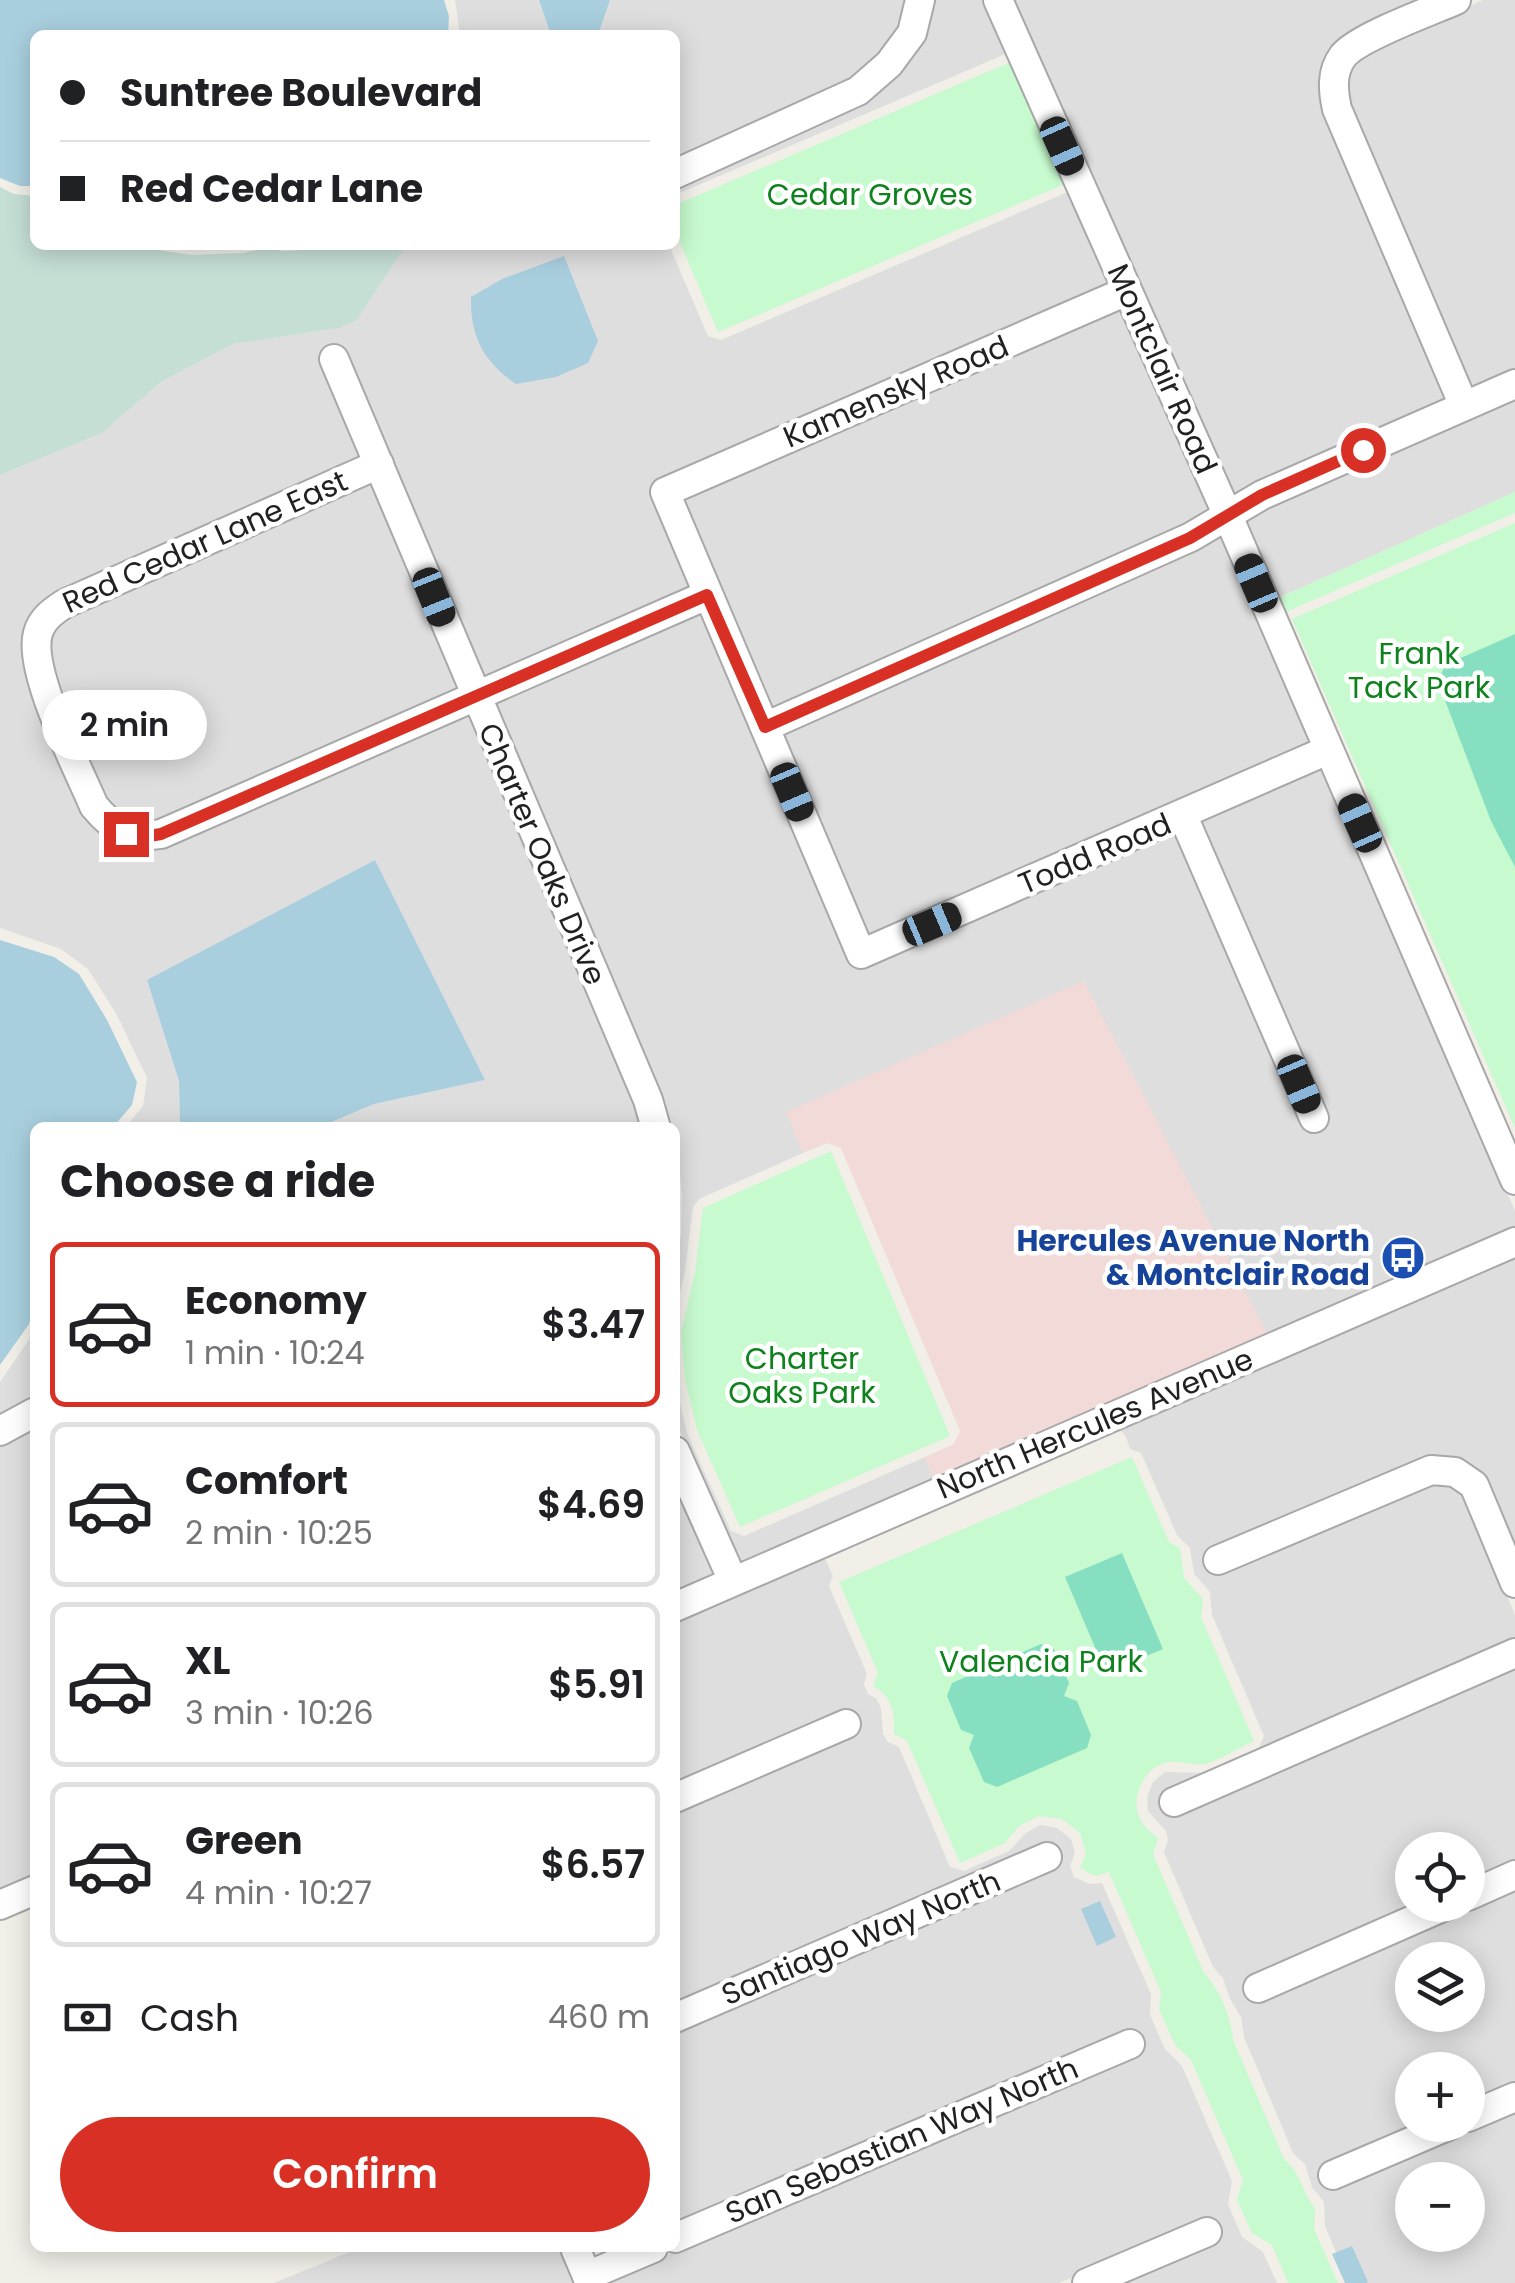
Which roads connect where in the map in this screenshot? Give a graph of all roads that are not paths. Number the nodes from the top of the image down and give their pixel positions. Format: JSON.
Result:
{"nodes":[{"id":1,"x":920,"y":0,"type":"edge"},
{"id":2,"x":998,"y":0,"type":"edge"},
{"id":3,"x":1456,"y":0,"type":"edge"},
{"id":4,"x":680,"y":172,"type":"edge"},
{"id":5,"x":1127,"y":291,"type":"junction"},
{"id":6,"x":334,"y":359,"type":"dead end"},
{"id":7,"x":1515,"y":384,"type":"edge"},
{"id":8,"x":1464,"y":406,"type":"junction"},
{"id":9,"x":379,"y":464,"type":"junction"},
{"id":10,"x":1228,"y":516,"type":"junction"},
{"id":11,"x":707,"y":595,"type":"junction"},
{"id":12,"x":475,"y":697,"type":"junction"},
{"id":13,"x":765,"y":727,"type":"junction"},
{"id":14,"x":1328,"y":750,"type":"junction"},
{"id":15,"x":1183,"y":816,"type":"junction"},
{"id":16,"x":1314,"y":1118,"type":"dead end"},
{"id":17,"x":654,"y":1122,"type":"edge"},
{"id":18,"x":1515,"y":1180,"type":"edge"},
{"id":19,"x":1515,"y":1242,"type":"edge"},
{"id":20,"x":30,"y":1415,"type":"edge"},
{"id":21,"x":0,"y":1431,"type":"edge"},
{"id":22,"x":680,"y":1462,"type":"edge"},
{"id":23,"x":1218,"y":1560,"type":"dead end"},
{"id":24,"x":733,"y":1581,"type":"junction"},
{"id":25,"x":1515,"y":1584,"type":"edge"},
{"id":26,"x":680,"y":1605,"type":"edge"},
{"id":27,"x":1515,"y":1654,"type":"edge"},
{"id":28,"x":846,"y":1724,"type":"dead end"},
{"id":29,"x":680,"y":1796,"type":"edge"},
{"id":30,"x":1174,"y":1802,"type":"dead end"},
{"id":31,"x":1046,"y":1857,"type":"dead end"},
{"id":32,"x":1515,"y":1875,"type":"edge"},
{"id":33,"x":1485,"y":1888,"type":"edge"},
{"id":34,"x":30,"y":1892,"type":"edge"},
{"id":35,"x":0,"y":1906,"type":"edge"},
{"id":36,"x":1408,"y":1922,"type":"edge"},
{"id":37,"x":1258,"y":1988,"type":"dead end"},
{"id":38,"x":680,"y":2016,"type":"edge"},
{"id":39,"x":1130,"y":2044,"type":"dead end"},
{"id":40,"x":1515,"y":2097,"type":"edge"},
{"id":41,"x":1485,"y":2110,"type":"edge"},
{"id":42,"x":1411,"y":2142,"type":"edge"},
{"id":43,"x":1333,"y":2176,"type":"dead end"},
{"id":44,"x":1207,"y":2232,"type":"dead end"},
{"id":45,"x":680,"y":2236,"type":"edge"},
{"id":46,"x":577,"y":2252,"type":"edge"},
{"id":47,"x":645,"y":2252,"type":"edge"},
{"id":48,"x":588,"y":2279,"type":"edge"},
{"id":49,"x":1087,"y":2283,"type":"edge"}],
"edges":[{"from":1,"to":4,"type":"street"},
{"from":2,"to":5,"type":"street","name":"Montclair Road"},
{"from":3,"to":8,"type":"street"},
{"from":5,"to":10,"type":"street","name":"Montclair Road"},
{"from":5,"to":11,"type":"street","name":"Kamensky Road"},
{"from":6,"to":9,"type":"street","name":"Charter Oaks Drive"},
{"from":7,"to":8,"type":"street"},
{"from":8,"to":10,"type":"street"},
{"from":9,"to":12,"type":"street","name":"Charter Oaks Drive"},
{"from":9,"to":12,"type":"street","name":"Red Cedar Lane East"},
{"from":10,"to":13,"type":"street"},
{"from":10,"to":14,"type":"street","name":"Montclair Road"},
{"from":11,"to":12,"type":"street"},
{"from":11,"to":13,"type":"street"},
{"from":12,"to":17,"type":"street","name":"Charter Oaks Drive"},
{"from":13,"to":15,"type":"street","name":"Todd Road"},
{"from":14,"to":15,"type":"street","name":"Todd Road"},
{"from":14,"to":18,"type":"street","name":"Montclair Road"},
{"from":15,"to":16,"type":"street"},
{"from":19,"to":24,"type":"street","name":"North Hercules Avenue"},
{"from":20,"to":21,"type":"street"},
{"from":22,"to":24,"type":"street"},
{"from":23,"to":25,"type":"street"},
{"from":24,"to":26,"type":"street","name":"North Hercules Avenue"},
{"from":27,"to":30,"type":"street"},
{"from":28,"to":29,"type":"street"},
{"from":31,"to":38,"type":"street","name":"Santiago Way North"},
{"from":32,"to":33,"type":"street"},
{"from":34,"to":35,"type":"street"},
{"from":36,"to":37,"type":"street"},
{"from":39,"to":45,"type":"street","name":"San Sebastian Way North"},
{"from":40,"to":41,"type":"street"},
{"from":42,"to":43,"type":"street"},
{"from":44,"to":49,"type":"street"},
{"from":46,"to":48,"type":"street"},
{"from":47,"to":48,"type":"street"}]}
